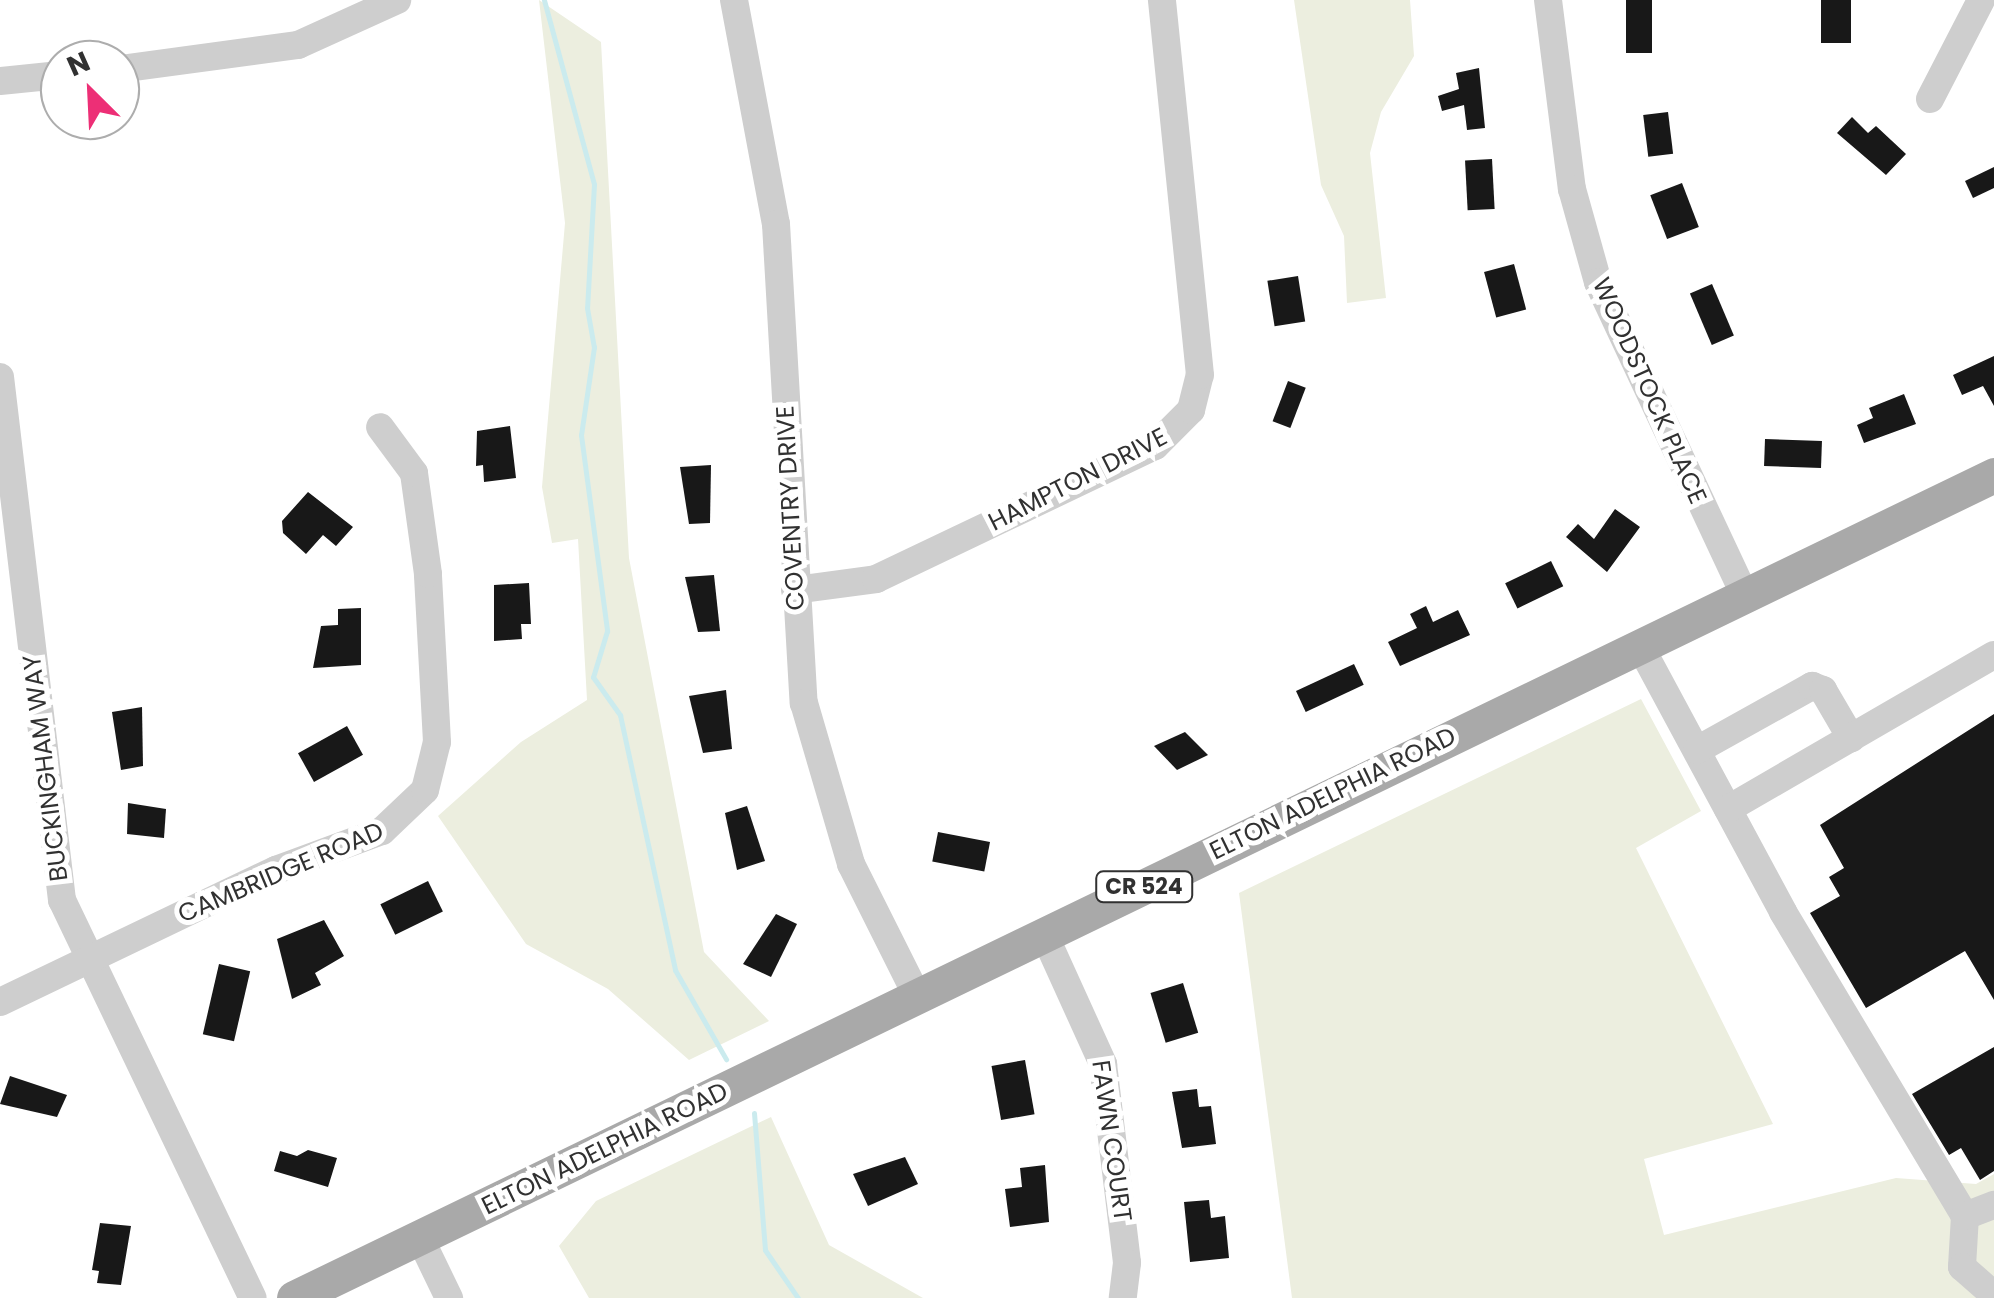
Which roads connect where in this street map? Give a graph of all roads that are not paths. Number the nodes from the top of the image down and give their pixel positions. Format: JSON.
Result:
{"nodes":[{"id":1,"x":397,"y":0,"type":"edge"},
{"id":2,"x":734,"y":0,"type":"edge"},
{"id":3,"x":1162,"y":0,"type":"edge"},
{"id":4,"x":1548,"y":0,"type":"edge"},
{"id":5,"x":1981,"y":0,"type":"edge"},
{"id":6,"x":140,"y":65,"type":"edge"},
{"id":7,"x":40,"y":78,"type":"edge"},
{"id":8,"x":0,"y":81,"type":"edge"},
{"id":9,"x":1930,"y":99,"type":"dead end"},
{"id":10,"x":0,"y":377,"type":"edge"},
{"id":11,"x":380,"y":427,"type":"dead end"},
{"id":12,"x":1994,"y":475,"type":"edge"},
{"id":13,"x":795,"y":590,"type":"junction"},
{"id":14,"x":1745,"y":596,"type":"junction"},
{"id":15,"x":1640,"y":646,"type":"junction"},
{"id":16,"x":1994,"y":655,"type":"edge"},
{"id":17,"x":1851,"y":738,"type":"junction"},
{"id":18,"x":1696,"y":750,"type":"junction"},
{"id":19,"x":1728,"y":808,"type":"junction"},
{"id":20,"x":1045,"y":936,"type":"junction"},
{"id":21,"x":89,"y":960,"type":"junction"},
{"id":22,"x":918,"y":998,"type":"junction"},
{"id":23,"x":0,"y":1002,"type":"edge"},
{"id":24,"x":1994,"y":1205,"type":"edge"},
{"id":25,"x":1965,"y":1216,"type":"junction"},
{"id":26,"x":420,"y":1238,"type":"junction"},
{"id":27,"x":1994,"y":1295,"type":"edge"},
{"id":28,"x":253,"y":1298,"type":"edge"},
{"id":29,"x":294,"y":1298,"type":"edge"},
{"id":30,"x":449,"y":1298,"type":"edge"},
{"id":31,"x":1123,"y":1298,"type":"edge"}],
"edges":[{"from":1,"to":6,"type":"street"},
{"from":2,"to":13,"type":"street","name":"COVENTRY DRIVE"},
{"from":3,"to":13,"type":"street","name":"HAMPTON DRIVE"},
{"from":4,"to":14,"type":"street","name":"WOODSTOCK PLACE"},
{"from":5,"to":9,"type":"street"},
{"from":7,"to":8,"type":"street"},
{"from":10,"to":21,"type":"street","name":"BUCKINGHAM WAY"},
{"from":11,"to":21,"type":"street","name":"CAMBRIDGE ROAD"},
{"from":12,"to":14,"type":"main road","name":"ELTON ADELPHIA ROAD","number":"CR 524"},
{"from":13,"to":22,"type":"street","name":"COVENTRY DRIVE"},
{"from":14,"to":15,"type":"main road","name":"ELTON ADELPHIA ROAD","number":"CR 524"},
{"from":15,"to":18,"type":"street"},
{"from":15,"to":20,"type":"main road","name":"ELTON ADELPHIA ROAD","number":"CR 524"},
{"from":16,"to":17,"type":"street"},
{"from":17,"to":18,"type":"street"},
{"from":17,"to":19,"type":"street"},
{"from":18,"to":19,"type":"street"},
{"from":19,"to":25,"type":"street"},
{"from":20,"to":22,"type":"main road","name":"ELTON ADELPHIA ROAD","number":"CR 524"},
{"from":20,"to":31,"type":"street","name":"FAWN COURT"},
{"from":21,"to":23,"type":"street","name":"CAMBRIDGE ROAD"},
{"from":21,"to":28,"type":"street","name":"BUCKINGHAM WAY"},
{"from":22,"to":26,"type":"main road","name":"ELTON ADELPHIA ROAD","number":"CR 524"},
{"from":24,"to":25,"type":"street"},
{"from":25,"to":27,"type":"street"},
{"from":26,"to":29,"type":"main road","name":"ELTON ADELPHIA ROAD","number":"CR 524"},
{"from":26,"to":30,"type":"street"}]}
